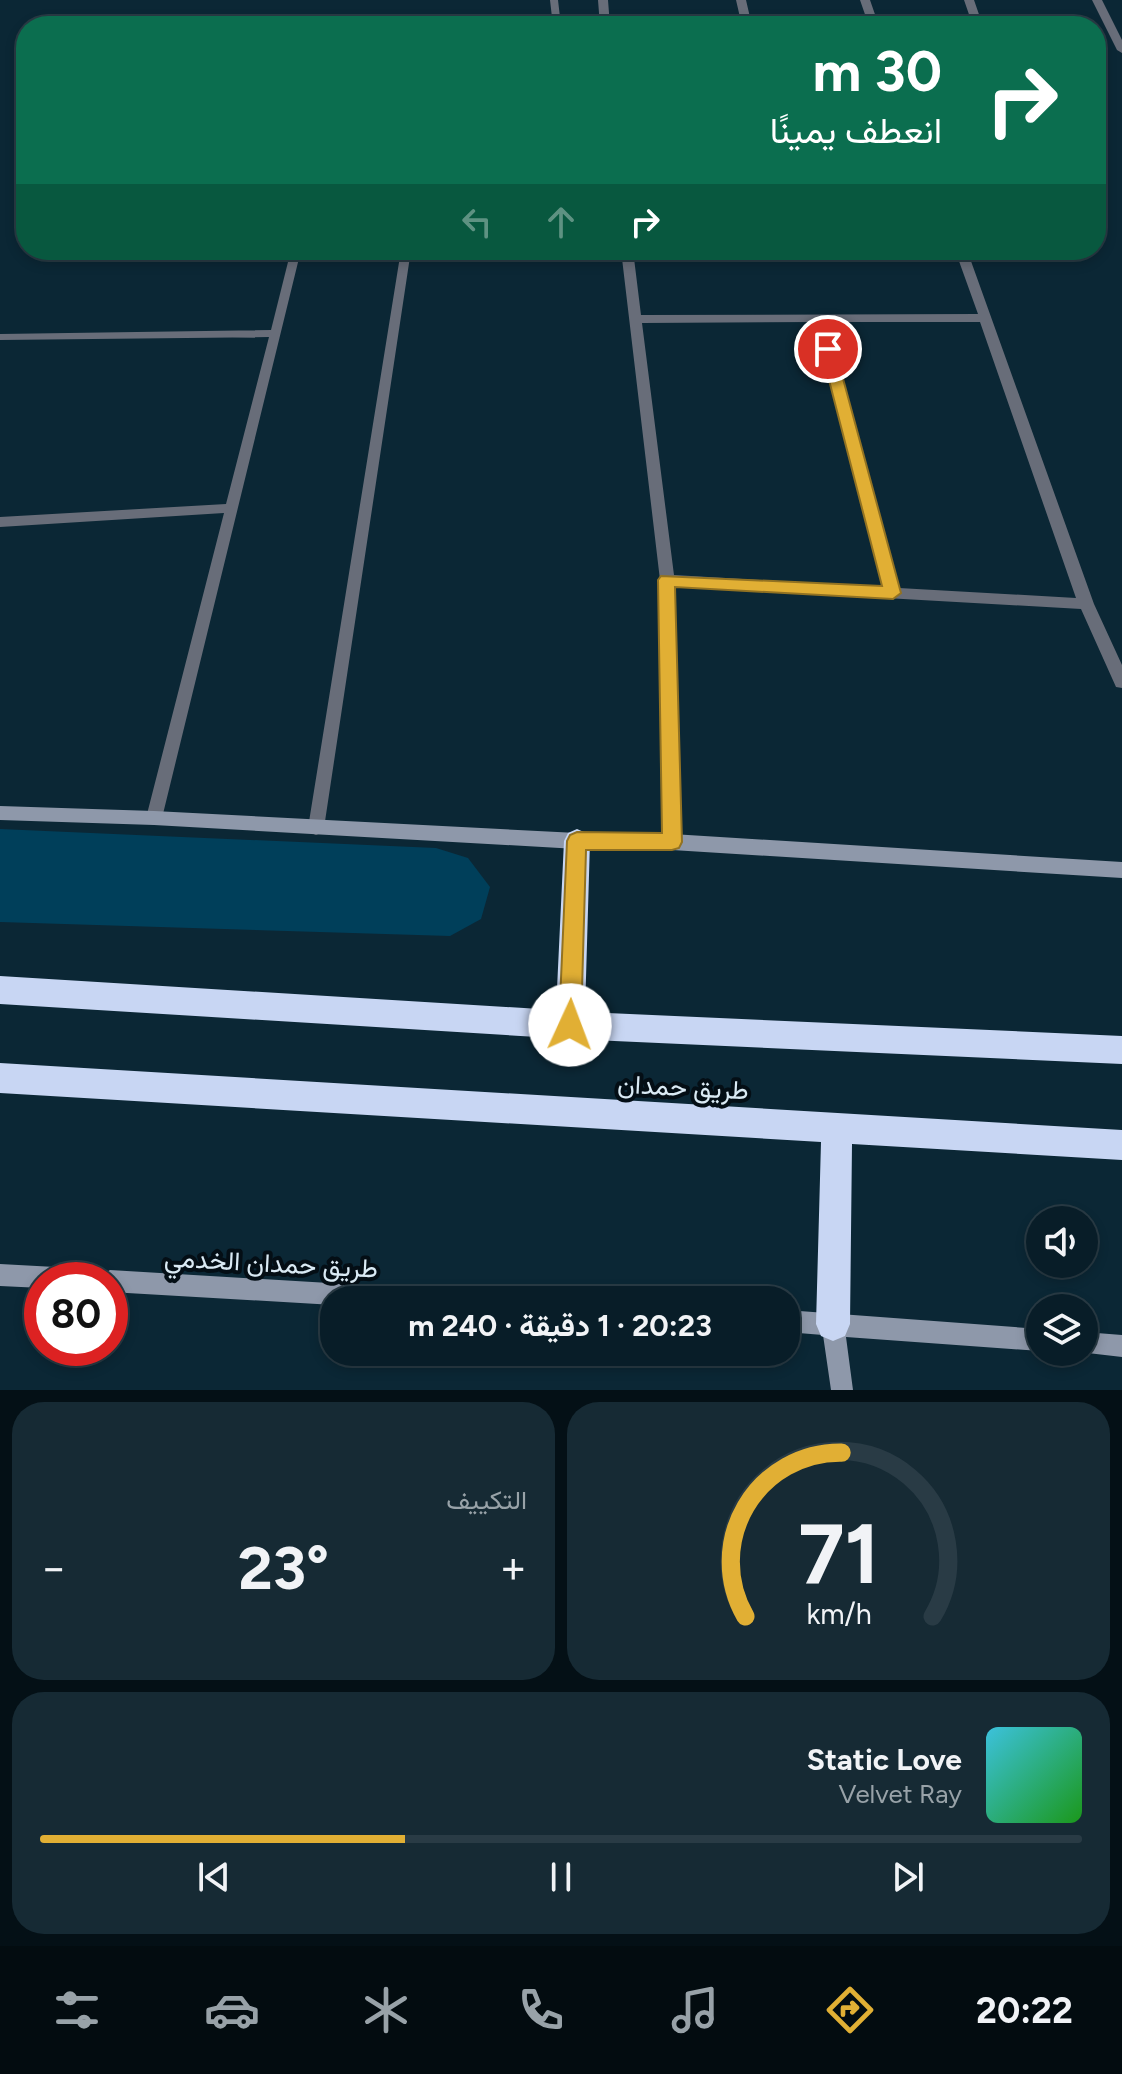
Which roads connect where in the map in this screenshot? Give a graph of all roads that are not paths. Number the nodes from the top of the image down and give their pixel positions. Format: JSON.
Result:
{"nodes":[{"id":1,"x":1106,"y":18,"type":"edge"},
{"id":2,"x":1122,"y":50,"type":"edge"},
{"id":3,"x":293,"y":260,"type":"edge"},
{"id":4,"x":404,"y":260,"type":"edge"},
{"id":5,"x":628,"y":260,"type":"edge"},
{"id":6,"x":965,"y":260,"type":"edge"},
{"id":7,"x":820,"y":318,"type":"junction"},
{"id":8,"x":987,"y":318,"type":"junction"},
{"id":9,"x":635,"y":319,"type":"junction"},
{"id":10,"x":275,"y":333,"type":"junction"},
{"id":11,"x":0,"y":337,"type":"edge"},
{"id":12,"x":230,"y":508,"type":"junction"},
{"id":13,"x":0,"y":522,"type":"edge"},
{"id":14,"x":667,"y":580,"type":"junction"},
{"id":15,"x":893,"y":593,"type":"junction"},
{"id":16,"x":1086,"y":604,"type":"junction"},
{"id":17,"x":1122,"y":682,"type":"edge"},
{"id":18,"x":0,"y":813,"type":"edge"},
{"id":19,"x":154,"y":818,"type":"junction"},
{"id":20,"x":316,"y":828,"type":"junction"},
{"id":21,"x":577,"y":841,"type":"junction"},
{"id":22,"x":672,"y":842,"type":"junction"},
{"id":23,"x":1122,"y":870,"type":"edge"},
{"id":24,"x":0,"y":990,"type":"edge"},
{"id":25,"x":570,"y":1025,"type":"junction"},
{"id":26,"x":1122,"y":1050,"type":"edge"},
{"id":27,"x":0,"y":1078,"type":"edge"},
{"id":28,"x":837,"y":1128,"type":"junction"},
{"id":29,"x":1122,"y":1145,"type":"edge"},
{"id":30,"x":0,"y":1275,"type":"edge"},
{"id":31,"x":24,"y":1276,"type":"edge"},
{"id":32,"x":128,"y":1282,"type":"edge"},
{"id":33,"x":320,"y":1294,"type":"edge"},
{"id":34,"x":800,"y":1322,"type":"edge"},
{"id":35,"x":833,"y":1324,"type":"junction"},
{"id":36,"x":1026,"y":1339,"type":"edge"},
{"id":37,"x":1098,"y":1344,"type":"edge"},
{"id":38,"x":1122,"y":1346,"type":"edge"},
{"id":39,"x":842,"y":1390,"type":"edge"}],
"edges":[{"from":1,"to":2,"type":"street"},
{"from":3,"to":10,"type":"lane"},
{"from":4,"to":20,"type":"lane"},
{"from":5,"to":9,"type":"street"},
{"from":6,"to":8,"type":"street"},
{"from":7,"to":8,"type":"street"},
{"from":7,"to":9,"type":"street"},
{"from":7,"to":15,"type":"street"},
{"from":8,"to":16,"type":"street"},
{"from":9,"to":14,"type":"street"},
{"from":10,"to":11,"type":"lane"},
{"from":10,"to":12,"type":"lane"},
{"from":12,"to":13,"type":"lane"},
{"from":12,"to":19,"type":"lane"},
{"from":14,"to":15,"type":"street"},
{"from":14,"to":22,"type":"street"},
{"from":15,"to":16,"type":"street"},
{"from":16,"to":17,"type":"street"},
{"from":18,"to":19,"type":"main road"},
{"from":19,"to":20,"type":"main road"},
{"from":20,"to":21,"type":"main road"},
{"from":21,"to":22,"type":"main road"},
{"from":21,"to":25,"type":"highway"},
{"from":22,"to":23,"type":"main road"},
{"from":24,"to":25,"type":"highway"},
{"from":25,"to":26,"type":"highway"},
{"from":27,"to":28,"type":"highway","name":"طريق حمدان"},
{"from":28,"to":29,"type":"highway","name":"طريق حمدان"},
{"from":28,"to":35,"type":"highway"},
{"from":30,"to":31,"type":"main road"},
{"from":32,"to":33,"type":"main road","name":"طريق حمدان الخدمي"},
{"from":34,"to":35,"type":"main road"},
{"from":35,"to":36,"type":"main road"},
{"from":35,"to":39,"type":"main road"},
{"from":37,"to":38,"type":"main road"}]}
